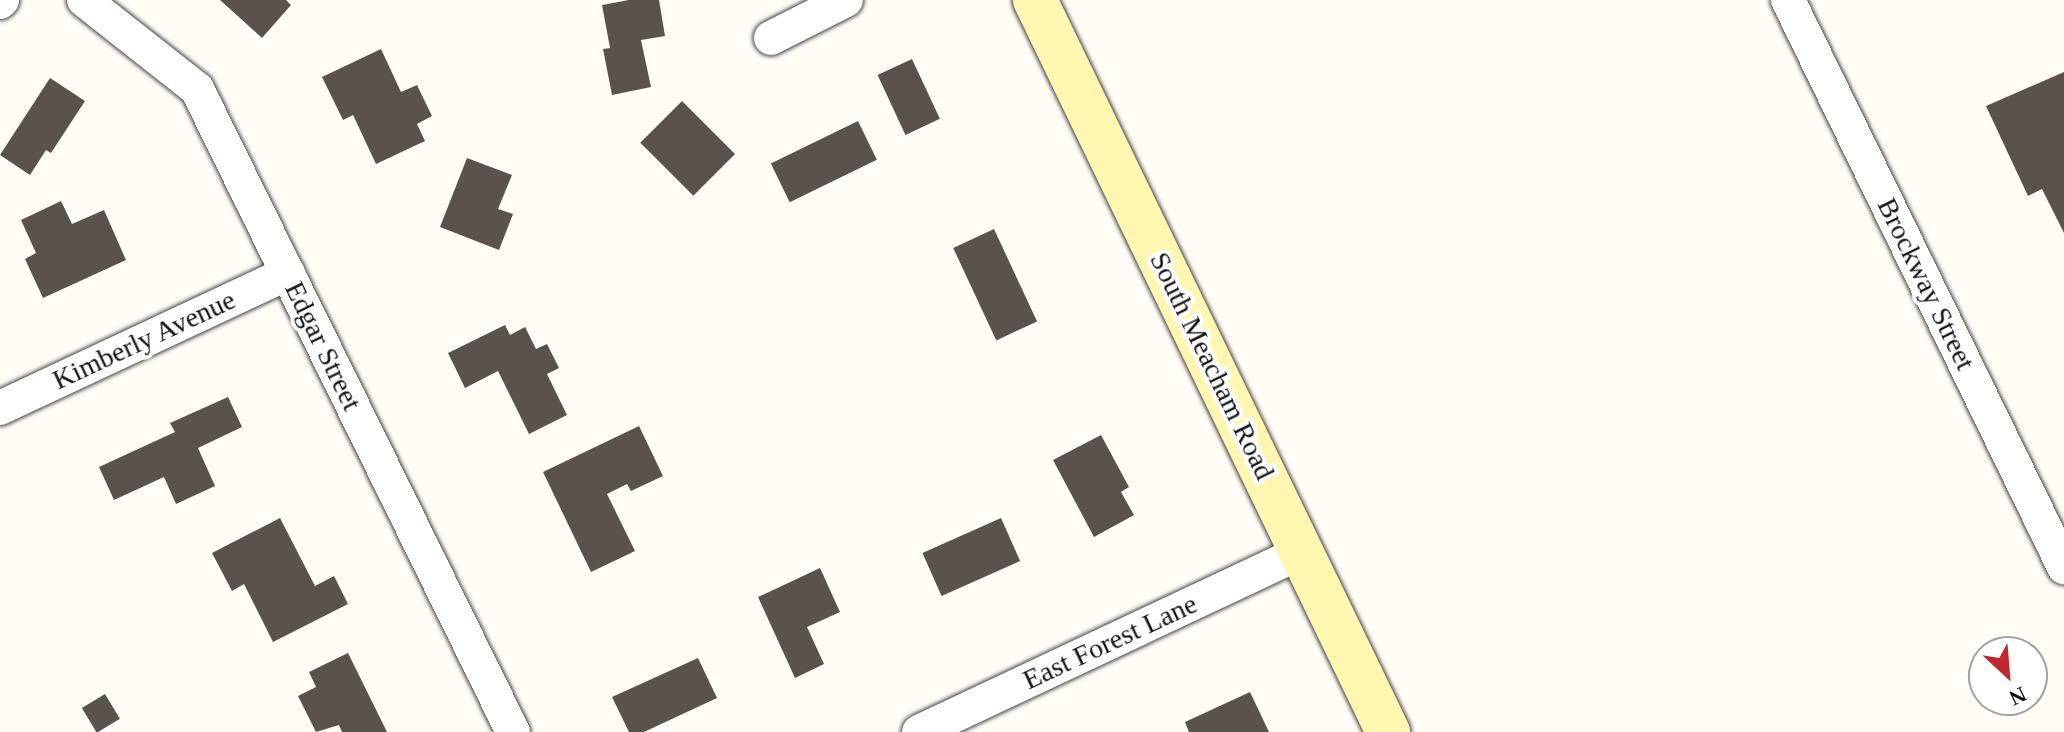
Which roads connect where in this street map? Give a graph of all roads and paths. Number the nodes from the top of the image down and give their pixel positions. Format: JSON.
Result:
{"nodes":[{"id":1,"x":84,"y":0,"type":"edge"},
{"id":2,"x":846,"y":0,"type":"edge"},
{"id":3,"x":1035,"y":0,"type":"edge"},
{"id":4,"x":1788,"y":0,"type":"edge"},
{"id":5,"x":771,"y":38,"type":"dead end"},
{"id":6,"x":288,"y":273,"type":"junction"},
{"id":7,"x":0,"y":408,"type":"edge"},
{"id":8,"x":1301,"y":552,"type":"junction"},
{"id":9,"x":2064,"y":567,"type":"edge"},
{"id":10,"x":513,"y":732,"type":"edge"},
{"id":11,"x":919,"y":732,"type":"edge"},
{"id":12,"x":1388,"y":732,"type":"edge"}],
"edges":[{"from":1,"to":6,"type":"street","name":"Edgar Street"},
{"from":2,"to":5,"type":"street"},
{"from":3,"to":8,"type":"main road","name":"South Meacham Road"},
{"from":4,"to":9,"type":"street","name":"Brockway Street"},
{"from":6,"to":7,"type":"street","name":"Kimberly Avenue"},
{"from":6,"to":10,"type":"street","name":"Edgar Street"},
{"from":8,"to":11,"type":"street","name":"East Forest Lane"},
{"from":8,"to":12,"type":"main road","name":"South Meacham Road"}]}
